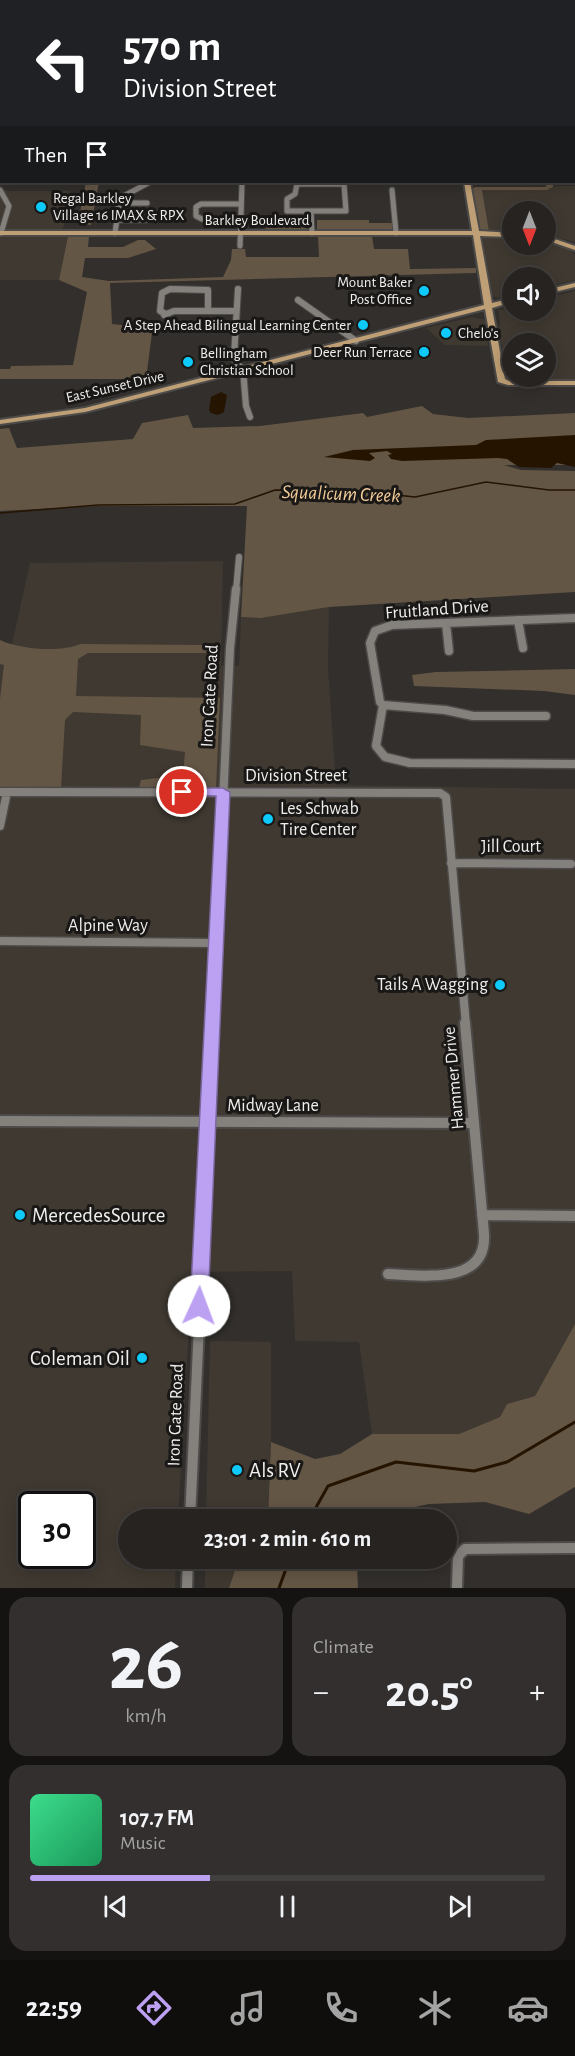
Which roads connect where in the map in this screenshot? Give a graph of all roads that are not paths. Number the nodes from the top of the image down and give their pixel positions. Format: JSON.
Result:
{"nodes":[{"id":1,"x":148,"y":183,"type":"edge"},
{"id":2,"x":242,"y":183,"type":"edge"},
{"id":3,"x":467,"y":183,"type":"edge"},
{"id":4,"x":0,"y":190,"type":"edge"},
{"id":5,"x":392,"y":190,"type":"dead end"},
{"id":6,"x":119,"y":203,"type":"junction"},
{"id":7,"x":147,"y":203,"type":"dead end"},
{"id":8,"x":241,"y":204,"type":"junction"},
{"id":9,"x":311,"y":211,"type":"junction"},
{"id":10,"x":241,"y":219,"type":"junction"},
{"id":11,"x":117,"y":220,"type":"junction"},
{"id":12,"x":145,"y":220,"type":"dead end"},
{"id":13,"x":1,"y":233,"type":"edge"},
{"id":14,"x":115,"y":233,"type":"junction"},
{"id":15,"x":240,"y":233,"type":"junction"},
{"id":16,"x":312,"y":233,"type":"junction"},
{"id":17,"x":396,"y":233,"type":"junction"},
{"id":18,"x":476,"y":233,"type":"junction"},
{"id":19,"x":502,"y":235,"type":"edge"},
{"id":20,"x":556,"y":241,"type":"edge"},
{"id":21,"x":240,"y":246,"type":"dead end"},
{"id":22,"x":575,"y":248,"type":"edge"},
{"id":23,"x":575,"y":285,"type":"edge"},
{"id":24,"x":238,"y":289,"type":"dead end"},
{"id":25,"x":556,"y":290,"type":"edge"},
{"id":26,"x":298,"y":300,"type":"dead end"},
{"id":27,"x":502,"y":303,"type":"edge"},
{"id":28,"x":488,"y":307,"type":"junction"},
{"id":29,"x":208,"y":310,"type":"junction"},
{"id":30,"x":236,"y":311,"type":"junction"},
{"id":31,"x":356,"y":341,"type":"junction"},
{"id":32,"x":243,"y":369,"type":"junction"},
{"id":33,"x":575,"y":383,"type":"edge"},
{"id":34,"x":249,"y":417,"type":"dead end"},
{"id":35,"x":0,"y":422,"type":"edge"},
{"id":36,"x":239,"y":557,"type":"dead end"},
{"id":37,"x":575,"y":618,"type":"edge"},
{"id":38,"x":518,"y":620,"type":"junction"},
{"id":39,"x":446,"y":623,"type":"junction"},
{"id":40,"x":523,"y":648,"type":"dead end"},
{"id":41,"x":449,"y":651,"type":"dead end"},
{"id":42,"x":383,"y":705,"type":"junction"},
{"id":43,"x":546,"y":716,"type":"dead end"},
{"id":44,"x":575,"y":764,"type":"edge"},
{"id":45,"x":4,"y":792,"type":"edge"},
{"id":46,"x":223,"y":792,"type":"junction"},
{"id":47,"x":446,"y":797,"type":"joint"},
{"id":48,"x":0,"y":826,"type":"edge"},
{"id":49,"x":451,"y":863,"type":"junction"},
{"id":50,"x":571,"y":864,"type":"dead end"},
{"id":51,"x":0,"y":941,"type":"edge"},
{"id":52,"x":215,"y":943,"type":"junction"},
{"id":53,"x":0,"y":1121,"type":"edge"},
{"id":54,"x":207,"y":1123,"type":"junction"},
{"id":55,"x":474,"y":1123,"type":"junction"},
{"id":56,"x":482,"y":1215,"type":"junction"},
{"id":57,"x":575,"y":1216,"type":"edge"},
{"id":58,"x":388,"y":1274,"type":"dead end"},
{"id":59,"x":190,"y":1509,"type":"edge"},
{"id":60,"x":575,"y":1548,"type":"edge"},
{"id":61,"x":188,"y":1569,"type":"edge"},
{"id":62,"x":187,"y":1588,"type":"edge"},
{"id":63,"x":456,"y":1588,"type":"edge"}],
"edges":[{"from":1,"to":6,"type":"street"},
{"from":2,"to":8,"type":"street"},
{"from":3,"to":18,"type":"main road"},
{"from":4,"to":13,"type":"street"},
{"from":5,"to":17,"type":"street"},
{"from":6,"to":7,"type":"street"},
{"from":6,"to":11,"type":"street"},
{"from":8,"to":10,"type":"street"},
{"from":8,"to":10,"type":"street"},
{"from":9,"to":9,"type":"street"},
{"from":9,"to":16,"type":"street"},
{"from":10,"to":15,"type":"street"},
{"from":11,"to":12,"type":"street"},
{"from":11,"to":14,"type":"street"},
{"from":13,"to":14,"type":"main road","name":"Barkley Boulevard"},
{"from":14,"to":15,"type":"main road","name":"Barkley Boulevard"},
{"from":15,"to":16,"type":"main road","name":"Barkley Boulevard"},
{"from":15,"to":21,"type":"street"},
{"from":16,"to":17,"type":"main road","name":"Barkley Boulevard"},
{"from":17,"to":18,"type":"main road","name":"Barkley Boulevard"},
{"from":18,"to":19,"type":"main road","name":"Barkley Boulevard"},
{"from":18,"to":28,"type":"main road"},
{"from":20,"to":22,"type":"main road"},
{"from":23,"to":25,"type":"main road"},
{"from":24,"to":30,"type":"street"},
{"from":26,"to":31,"type":"street"},
{"from":27,"to":28,"type":"main road","name":"East Sunset Drive"},
{"from":28,"to":31,"type":"main road","name":"East Sunset Drive"},
{"from":28,"to":33,"type":"main road"},
{"from":29,"to":29,"type":"street"},
{"from":29,"to":30,"type":"street"},
{"from":30,"to":32,"type":"street"},
{"from":31,"to":32,"type":"main road","name":"East Sunset Drive"},
{"from":32,"to":34,"type":"street"},
{"from":32,"to":35,"type":"main road","name":"East Sunset Drive"},
{"from":36,"to":46,"type":"street","name":"Iron Gate Road"},
{"from":37,"to":38,"type":"street","name":"Fruitland Drive"},
{"from":38,"to":39,"type":"street","name":"Fruitland Drive"},
{"from":38,"to":40,"type":"street"},
{"from":39,"to":41,"type":"street"},
{"from":39,"to":42,"type":"street","name":"Fruitland Drive"},
{"from":42,"to":43,"type":"street"},
{"from":42,"to":44,"type":"street","name":"Fruitland Drive"},
{"from":45,"to":46,"type":"street","name":"Division Street"},
{"from":45,"to":48,"type":"street"},
{"from":46,"to":47,"type":"street","name":"Division Street"},
{"from":46,"to":52,"type":"street","name":"Iron Gate Road"},
{"from":47,"to":49,"type":"street","name":"Hammer Drive"},
{"from":49,"to":50,"type":"street","name":"Jill Court"},
{"from":49,"to":55,"type":"street","name":"Hammer Drive"},
{"from":51,"to":52,"type":"street","name":"Alpine Way"},
{"from":52,"to":54,"type":"street","name":"Iron Gate Road"},
{"from":53,"to":54,"type":"street","name":"Midway Lane"},
{"from":54,"to":55,"type":"street","name":"Midway Lane"},
{"from":54,"to":59,"type":"street","name":"Iron Gate Road"},
{"from":55,"to":56,"type":"street","name":"Hammer Drive"},
{"from":56,"to":57,"type":"street"},
{"from":56,"to":58,"type":"street","name":"Hammer Drive"},
{"from":60,"to":63,"type":"street"},
{"from":61,"to":62,"type":"street"}]}
